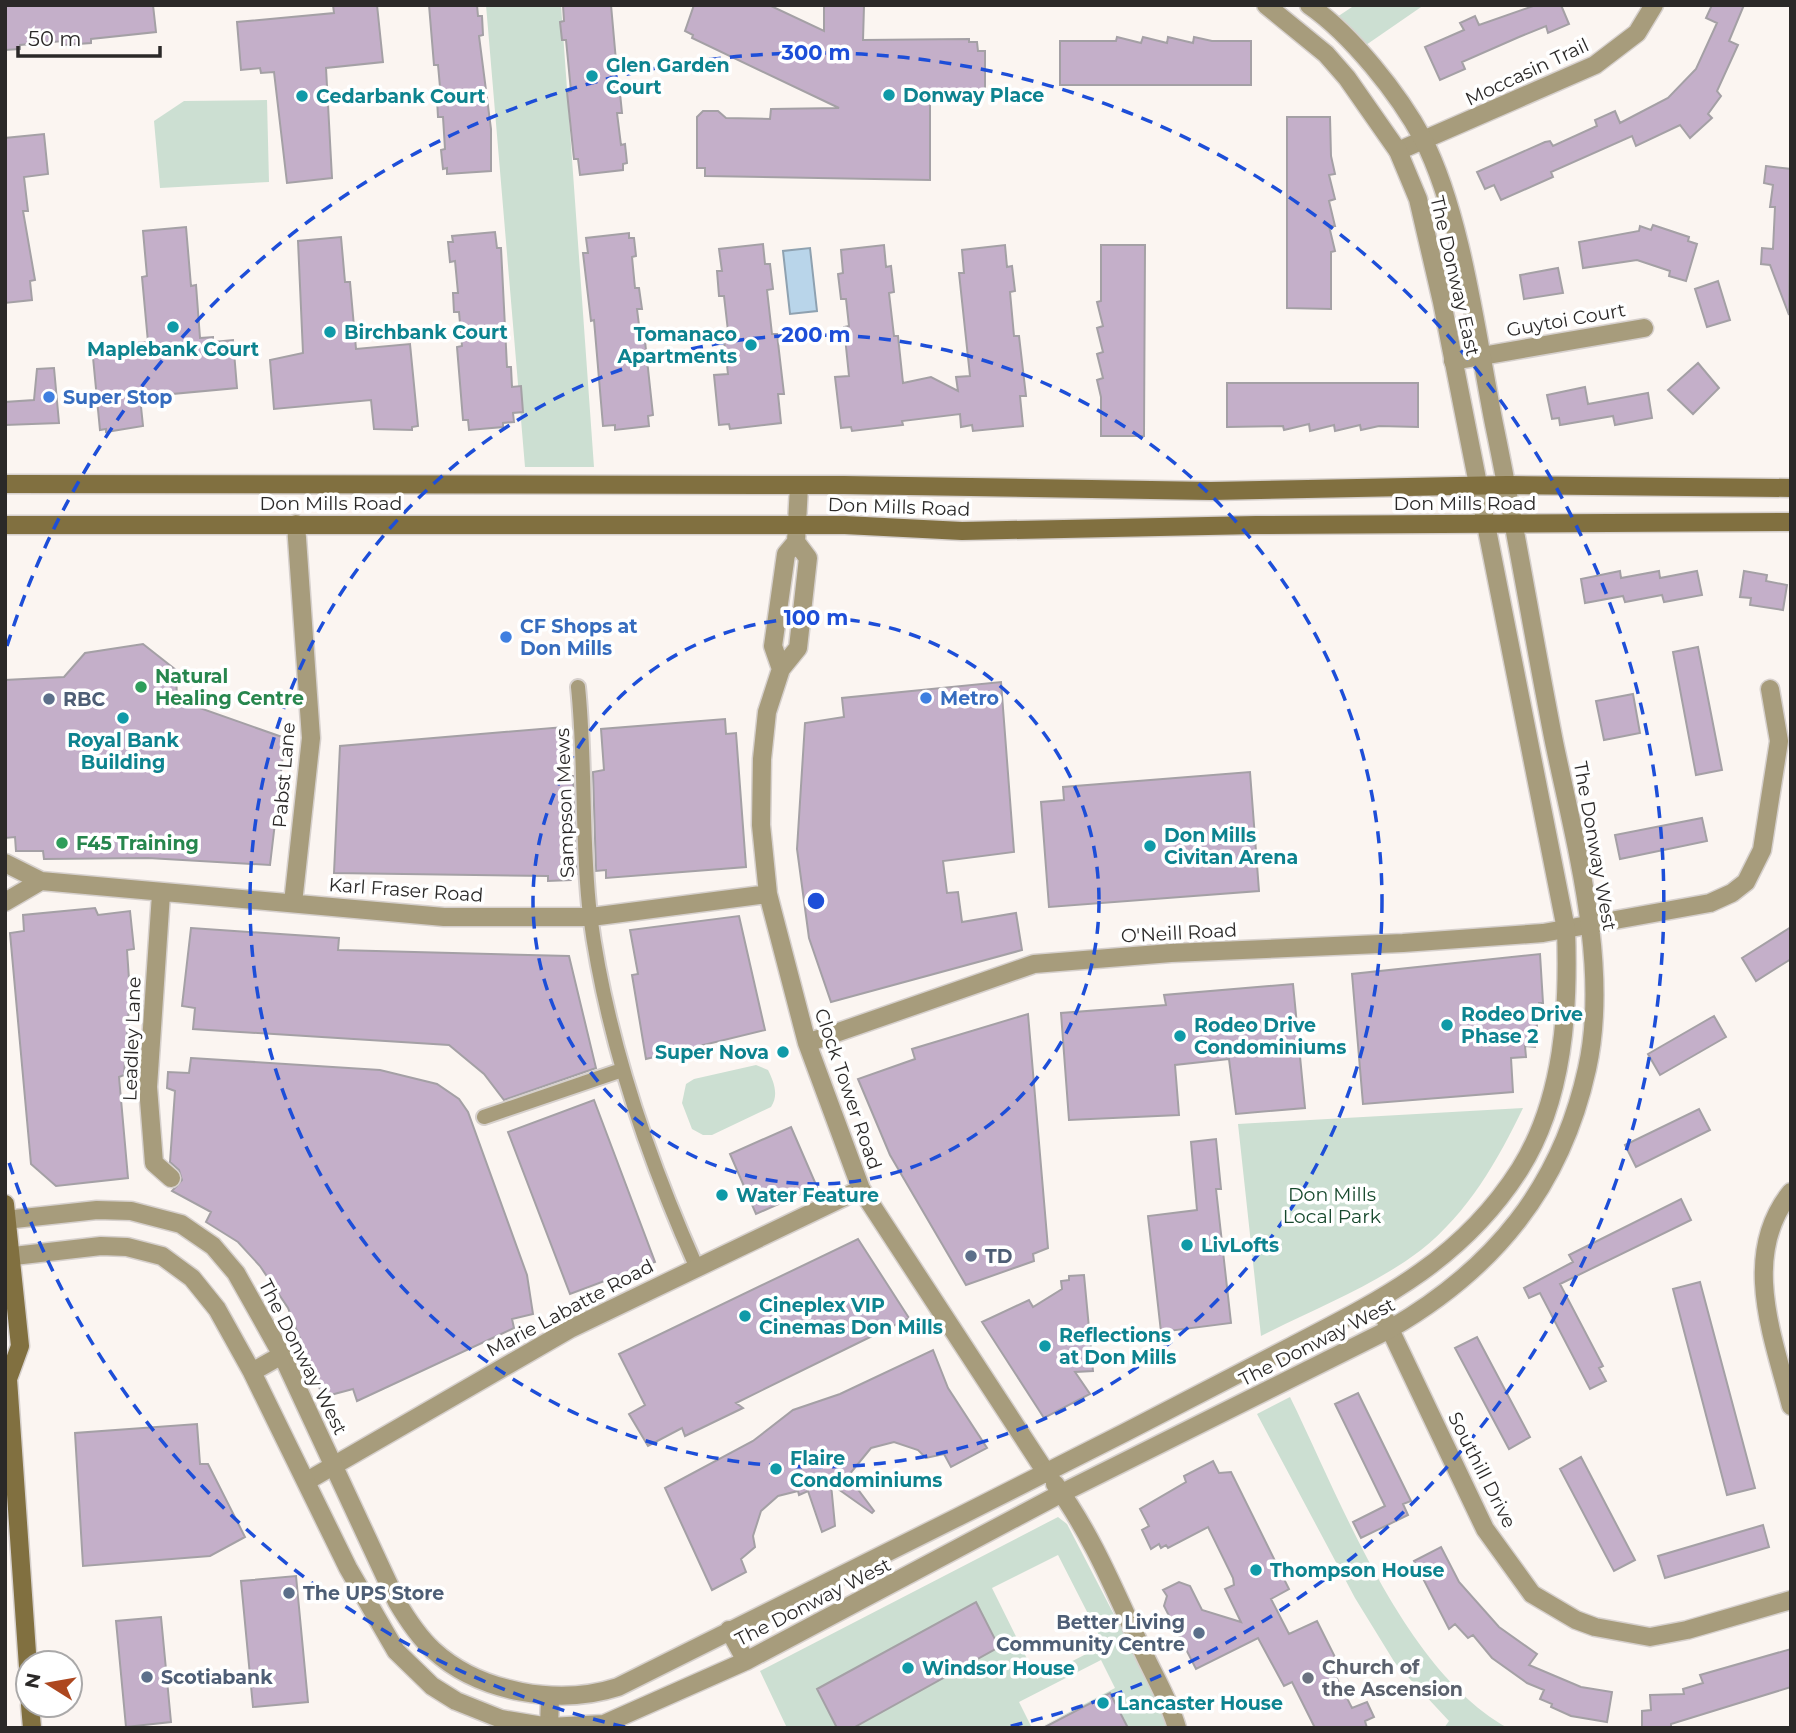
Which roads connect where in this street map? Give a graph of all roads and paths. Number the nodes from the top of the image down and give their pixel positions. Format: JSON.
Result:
{"nodes":[{"id":1,"x":1266,"y":5,"type":"edge"},
{"id":2,"x":1654,"y":5,"type":"edge"},
{"id":3,"x":1314,"y":9,"type":"edge"},
{"id":4,"x":1303,"y":33,"type":"junction"},
{"id":5,"x":1423,"y":139,"type":"junction"},
{"id":6,"x":1398,"y":151,"type":"junction"},
{"id":7,"x":1644,"y":328,"type":"dead end"},
{"id":8,"x":1480,"y":356,"type":"junction"},
{"id":9,"x":1453,"y":361,"type":"junction"},
{"id":10,"x":5,"y":484,"type":"edge"},
{"id":11,"x":1507,"y":485,"type":"junction"},
{"id":12,"x":799,"y":486,"type":"junction"},
{"id":13,"x":1479,"y":486,"type":"junction"},
{"id":14,"x":1791,"y":488,"type":"edge"},
{"id":15,"x":1791,"y":522,"type":"edge"},
{"id":16,"x":296,"y":524,"type":"junction"},
{"id":17,"x":1515,"y":524,"type":"junction"},
{"id":18,"x":5,"y":525,"type":"edge"},
{"id":19,"x":1488,"y":525,"type":"junction"},
{"id":20,"x":797,"y":534,"type":"junction"},
{"id":21,"x":781,"y":669,"type":"junction"},
{"id":22,"x":578,"y":687,"type":"dead end"},
{"id":23,"x":1770,"y":689,"type":"dead end"},
{"id":24,"x":5,"y":863,"type":"edge"},
{"id":25,"x":41,"y":881,"type":"junction"},
{"id":26,"x":161,"y":894,"type":"junction"},
{"id":27,"x":768,"y":894,"type":"junction"},
{"id":28,"x":5,"y":902,"type":"edge"},
{"id":29,"x":293,"y":904,"type":"junction"},
{"id":30,"x":590,"y":916,"type":"junction"},
{"id":31,"x":1589,"y":926,"type":"junction"},
{"id":32,"x":1566,"y":929,"type":"junction"},
{"id":33,"x":807,"y":1043,"type":"junction"},
{"id":34,"x":622,"y":1070,"type":"junction"},
{"id":35,"x":484,"y":1117,"type":"dead end"},
{"id":36,"x":171,"y":1178,"type":"dead end"},
{"id":37,"x":861,"y":1189,"type":"junction"},
{"id":38,"x":1791,"y":1192,"type":"edge"},
{"id":39,"x":6,"y":1215,"type":"edge"},
{"id":40,"x":8,"y":1257,"type":"edge"},
{"id":41,"x":696,"y":1266,"type":"junction"},
{"id":42,"x":1377,"y":1302,"type":"junction"},
{"id":43,"x":1390,"y":1329,"type":"junction"},
{"id":44,"x":282,"y":1355,"type":"junction"},
{"id":45,"x":252,"y":1372,"type":"junction"},
{"id":46,"x":6,"y":1376,"type":"edge"},
{"id":47,"x":1215,"y":1386,"type":"junction"},
{"id":48,"x":1791,"y":1406,"type":"edge"},
{"id":49,"x":1228,"y":1411,"type":"junction"},
{"id":50,"x":333,"y":1466,"type":"junction"},
{"id":51,"x":1047,"y":1474,"type":"junction"},
{"id":52,"x":307,"y":1481,"type":"junction"},
{"id":53,"x":1062,"y":1493,"type":"junction"},
{"id":54,"x":1791,"y":1600,"type":"edge"},
{"id":55,"x":729,"y":1630,"type":"junction"},
{"id":56,"x":27,"y":1649,"type":"edge"},
{"id":57,"x":746,"y":1661,"type":"junction"},
{"id":58,"x":463,"y":1670,"type":"junction"},
{"id":59,"x":550,"y":1698,"type":"junction"},
{"id":60,"x":456,"y":1701,"type":"junction"},
{"id":61,"x":549,"y":1727,"type":"edge"},
{"id":62,"x":1177,"y":1728,"type":"edge"}],
"edges":[{"from":1,"to":4,"type":"street","name":"The Donway East"},
{"from":2,"to":5,"type":"street","name":"Moccasin Trail"},
{"from":3,"to":4,"type":"street"},
{"from":3,"to":5,"type":"street","name":"The Donway East"},
{"from":4,"to":6,"type":"street","name":"The Donway East"},
{"from":5,"to":6,"type":"street","name":"Moccasin Trail"},
{"from":5,"to":8,"type":"street","name":"The Donway East"},
{"from":6,"to":9,"type":"street","name":"The Donway East"},
{"from":7,"to":8,"type":"street","name":"Guytoi Court"},
{"from":8,"to":9,"type":"street","name":"Guytoi Court"},
{"from":8,"to":11,"type":"street","name":"The Donway East"},
{"from":9,"to":13,"type":"street","name":"The Donway East"},
{"from":10,"to":12,"type":"main road","name":"Don Mills Road"},
{"from":11,"to":13,"type":"main road","name":"Don Mills Road"},
{"from":11,"to":14,"type":"main road","name":"Don Mills Road"},
{"from":11,"to":17,"type":"street","name":"The Donway East"},
{"from":12,"to":13,"type":"main road","name":"Don Mills Road"},
{"from":12,"to":20,"type":"street","name":"Clock Tower Road"},
{"from":13,"to":19,"type":"street","name":"The Donway East"},
{"from":15,"to":17,"type":"main road","name":"Don Mills Road"},
{"from":16,"to":18,"type":"main road","name":"Don Mills Road"},
{"from":16,"to":20,"type":"main road","name":"Don Mills Road"},
{"from":16,"to":29,"type":"street","name":"Pabst Lane"},
{"from":17,"to":19,"type":"main road","name":"Don Mills Road"},
{"from":17,"to":31,"type":"street","name":"The Donway West"},
{"from":19,"to":20,"type":"main road","name":"Don Mills Road"},
{"from":19,"to":32,"type":"street","name":"The Donway West"},
{"from":20,"to":21,"type":"street","name":"Clock Tower Road"},
{"from":20,"to":21,"type":"street","name":"Clock Tower Road"},
{"from":21,"to":27,"type":"street","name":"Clock Tower Road"},
{"from":22,"to":30,"type":"street","name":"Sampson Mews"},
{"from":23,"to":31,"type":"street","name":"O'Neill Road"},
{"from":24,"to":25,"type":"street","name":"Karl Fraser Road"},
{"from":25,"to":26,"type":"street","name":"Karl Fraser Road"},
{"from":25,"to":28,"type":"street"},
{"from":26,"to":29,"type":"street","name":"Karl Fraser Road"},
{"from":26,"to":36,"type":"street","name":"Leadley Lane"},
{"from":27,"to":30,"type":"street","name":"Karl Fraser Road"},
{"from":27,"to":33,"type":"street","name":"Clock Tower Road"},
{"from":29,"to":30,"type":"street","name":"Karl Fraser Road"},
{"from":30,"to":34,"type":"street","name":"Sampson Mews"},
{"from":31,"to":32,"type":"street","name":"O'Neill Road"},
{"from":31,"to":43,"type":"street","name":"The Donway West"},
{"from":32,"to":33,"type":"street","name":"O'Neill Road"},
{"from":32,"to":42,"type":"street","name":"The Donway West"},
{"from":33,"to":37,"type":"street","name":"Clock Tower Road"},
{"from":34,"to":35,"type":"street"},
{"from":34,"to":41,"type":"street","name":"Sampson Mews"},
{"from":37,"to":41,"type":"street","name":"Marie Labatte Road"},
{"from":37,"to":51,"type":"street","name":"Clock Tower Road"},
{"from":38,"to":48,"type":"street"},
{"from":39,"to":40,"type":"main road"},
{"from":39,"to":44,"type":"street","name":"The Donway West"},
{"from":40,"to":45,"type":"street","name":"The Donway West"},
{"from":40,"to":46,"type":"main road"},
{"from":41,"to":50,"type":"street","name":"Marie Labatte Road"},
{"from":42,"to":43,"type":"street","name":"Southill Drive"},
{"from":42,"to":47,"type":"street","name":"The Donway West"},
{"from":43,"to":49,"type":"street","name":"The Donway West"},
{"from":43,"to":54,"type":"street","name":"Southill Drive"},
{"from":44,"to":45,"type":"street"},
{"from":44,"to":50,"type":"street","name":"The Donway West"},
{"from":45,"to":52,"type":"street","name":"The Donway West"},
{"from":46,"to":56,"type":"main road"},
{"from":47,"to":49,"type":"street"},
{"from":47,"to":51,"type":"street","name":"The Donway West"},
{"from":49,"to":53,"type":"street","name":"The Donway West"},
{"from":50,"to":52,"type":"street","name":"Marie Labatte Road"},
{"from":50,"to":58,"type":"street","name":"The Donway West"},
{"from":51,"to":53,"type":"street","name":"Clock Tower Road"},
{"from":51,"to":55,"type":"street","name":"The Donway West"},
{"from":52,"to":60,"type":"street","name":"The Donway West"},
{"from":53,"to":57,"type":"street","name":"The Donway West"},
{"from":53,"to":62,"type":"street","name":"Clock Tower Road"},
{"from":55,"to":57,"type":"street"},
{"from":55,"to":59,"type":"street","name":"The Donway West"},
{"from":57,"to":61,"type":"street","name":"The Donway West"},
{"from":58,"to":59,"type":"street","name":"The Donway West"},
{"from":58,"to":60,"type":"street"},
{"from":59,"to":61,"type":"street"},
{"from":60,"to":61,"type":"street","name":"The Donway West"}]}
